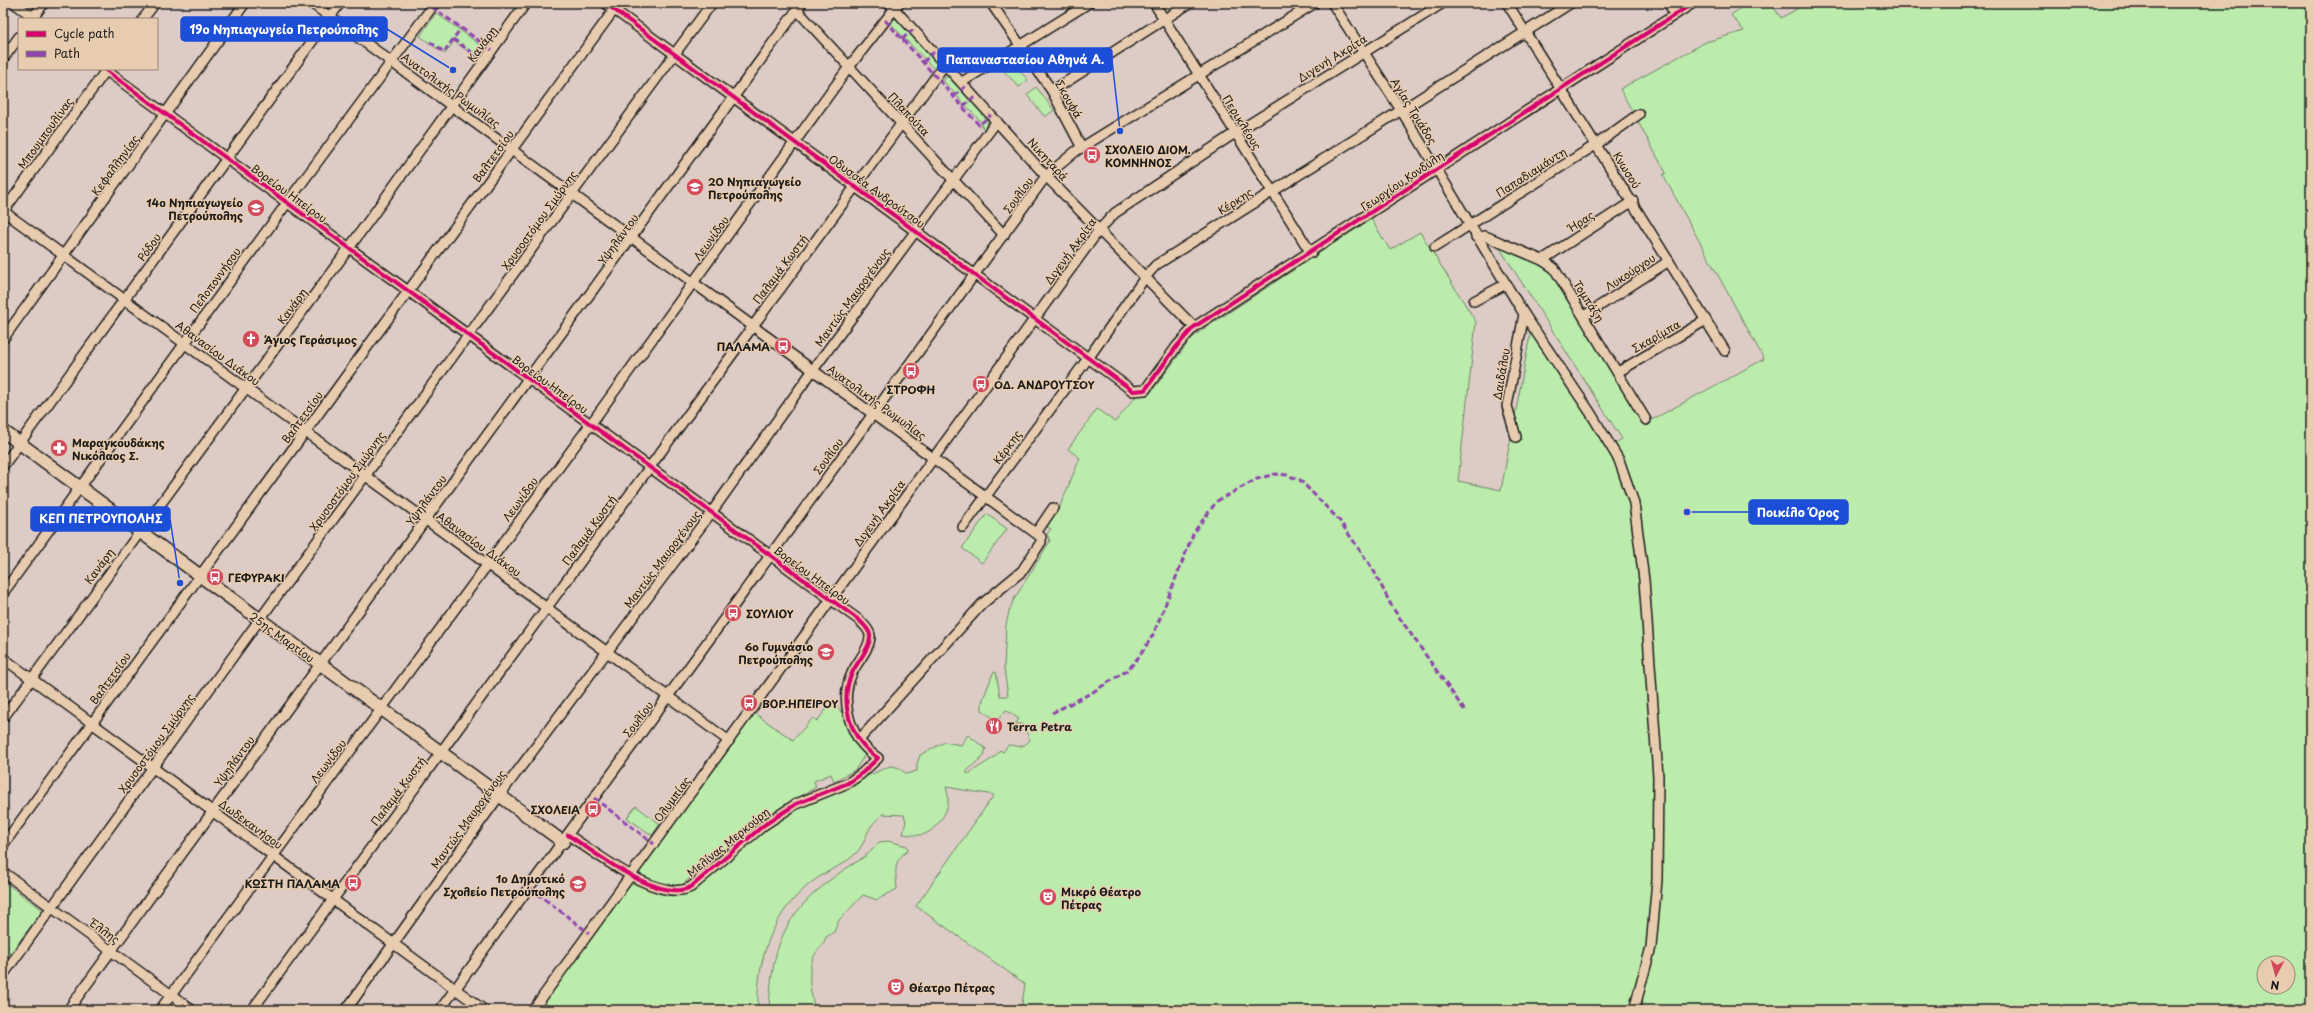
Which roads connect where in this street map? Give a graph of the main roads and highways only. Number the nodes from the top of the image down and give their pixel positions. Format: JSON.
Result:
{"nodes":[{"id":1,"x":3,"y":431,"type":"edge"},
{"id":2,"x":565,"y":838,"type":"road end"}],
"edges":[{"from":1,"to":2,"type":"main road","name":"25ης Μαρτίου"}]}
